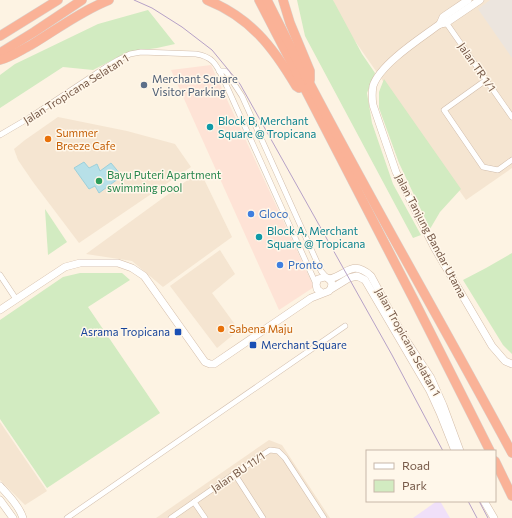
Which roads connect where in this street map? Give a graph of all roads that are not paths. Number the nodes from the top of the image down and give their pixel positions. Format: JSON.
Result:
{"nodes":[{"id":1,"x":58,"y":0,"type":"edge"},
{"id":2,"x":82,"y":0,"type":"edge"},
{"id":3,"x":109,"y":0,"type":"edge"},
{"id":4,"x":207,"y":0,"type":"edge"},
{"id":5,"x":258,"y":0,"type":"edge"},
{"id":6,"x":267,"y":0,"type":"edge"},
{"id":7,"x":282,"y":0,"type":"edge"},
{"id":8,"x":468,"y":0,"type":"edge"},
{"id":9,"x":480,"y":0,"type":"edge"},
{"id":10,"x":443,"y":21,"type":"junction"},
{"id":11,"x":0,"y":36,"type":"edge"},
{"id":12,"x":0,"y":53,"type":"edge"},
{"id":13,"x":0,"y":60,"type":"edge"},
{"id":14,"x":219,"y":71,"type":"junction"},
{"id":15,"x":486,"y":80,"type":"junction"},
{"id":16,"x":310,"y":84,"type":"junction"},
{"id":17,"x":307,"y":94,"type":"junction"},
{"id":18,"x":512,"y":117,"type":"edge"},
{"id":19,"x":0,"y":136,"type":"edge"},
{"id":20,"x":512,"y":160,"type":"edge"},
{"id":21,"x":0,"y":275,"type":"edge"},
{"id":22,"x":328,"y":278,"type":"junction"},
{"id":23,"x":316,"y":285,"type":"junction"},
{"id":24,"x":331,"y":289,"type":"junction"},
{"id":25,"x":322,"y":293,"type":"junction"},
{"id":26,"x":311,"y":298,"type":"junction"},
{"id":27,"x":16,"y":299,"type":"junction"},
{"id":28,"x":0,"y":310,"type":"edge"},
{"id":29,"x":345,"y":326,"type":"dead end"},
{"id":30,"x":512,"y":364,"type":"edge"},
{"id":31,"x":455,"y":450,"type":"edge"},
{"id":32,"x":460,"y":450,"type":"edge"},
{"id":33,"x":489,"y":450,"type":"edge"},
{"id":34,"x":512,"y":453,"type":"edge"},
{"id":35,"x":496,"y":463,"type":"edge"},
{"id":36,"x":234,"y":474,"type":"junction"},
{"id":37,"x":0,"y":486,"type":"edge"},
{"id":38,"x":512,"y":496,"type":"edge"},
{"id":39,"x":0,"y":500,"type":"edge"},
{"id":40,"x":194,"y":502,"type":"junction"},
{"id":41,"x":480,"y":502,"type":"edge"},
{"id":42,"x":485,"y":502,"type":"edge"},
{"id":43,"x":13,"y":518,"type":"edge"},
{"id":44,"x":23,"y":518,"type":"edge"},
{"id":45,"x":67,"y":518,"type":"edge"},
{"id":46,"x":171,"y":518,"type":"edge"},
{"id":47,"x":205,"y":518,"type":"edge"},
{"id":48,"x":264,"y":518,"type":"edge"},
{"id":49,"x":324,"y":518,"type":"edge"},
{"id":50,"x":489,"y":518,"type":"edge"},
{"id":51,"x":494,"y":518,"type":"edge"}],
"edges":[{"from":1,"to":11,"type":"highway"},
{"from":2,"to":12,"type":"highway"},
{"from":3,"to":13,"type":"highway"},
{"from":4,"to":17,"type":"highway"},
{"from":5,"to":17,"type":"highway"},
{"from":6,"to":16,"type":"highway"},
{"from":7,"to":16,"type":"highway"},
{"from":8,"to":10,"type":"street"},
{"from":9,"to":10,"type":"street"},
{"from":10,"to":15,"type":"street","name":"Jalan TR 1/1"},
{"from":10,"to":30,"type":"street","name":"Jalan Tanjung Bandar Utama"},
{"from":14,"to":19,"type":"street","name":"Jalan Tropicana Selatan 1"},
{"from":14,"to":22,"type":"street","name":"Jalan Tropicana Selatan 1"},
{"from":14,"to":23,"type":"street","name":"Jalan Tropicana Selatan 1"},
{"from":15,"to":18,"type":"street","name":"Jalan TR 1/1"},
{"from":15,"to":20,"type":"street"},
{"from":16,"to":34,"type":"highway"},
{"from":17,"to":33,"type":"highway"},
{"from":21,"to":27,"type":"street"},
{"from":22,"to":23,"type":"street"},
{"from":22,"to":24,"type":"street"},
{"from":22,"to":32,"type":"street","name":"Jalan Tropicana Selatan 1"},
{"from":23,"to":25,"type":"street"},
{"from":23,"to":26,"type":"street"},
{"from":24,"to":25,"type":"street"},
{"from":24,"to":31,"type":"street","name":"Jalan Tropicana Selatan 1"},
{"from":25,"to":26,"type":"street"},
{"from":26,"to":27,"type":"street"},
{"from":27,"to":28,"type":"street"},
{"from":29,"to":45,"type":"street"},
{"from":35,"to":38,"type":"highway"},
{"from":36,"to":40,"type":"street","name":"Jalan BU 11/1"},
{"from":36,"to":48,"type":"street"},
{"from":36,"to":49,"type":"street","name":"Jalan BU 11/1"},
{"from":37,"to":44,"type":"street"},
{"from":39,"to":43,"type":"street"},
{"from":40,"to":46,"type":"street","name":"Jalan BU 11/1"},
{"from":40,"to":47,"type":"street"},
{"from":41,"to":50,"type":"street"},
{"from":42,"to":51,"type":"street"}]}
